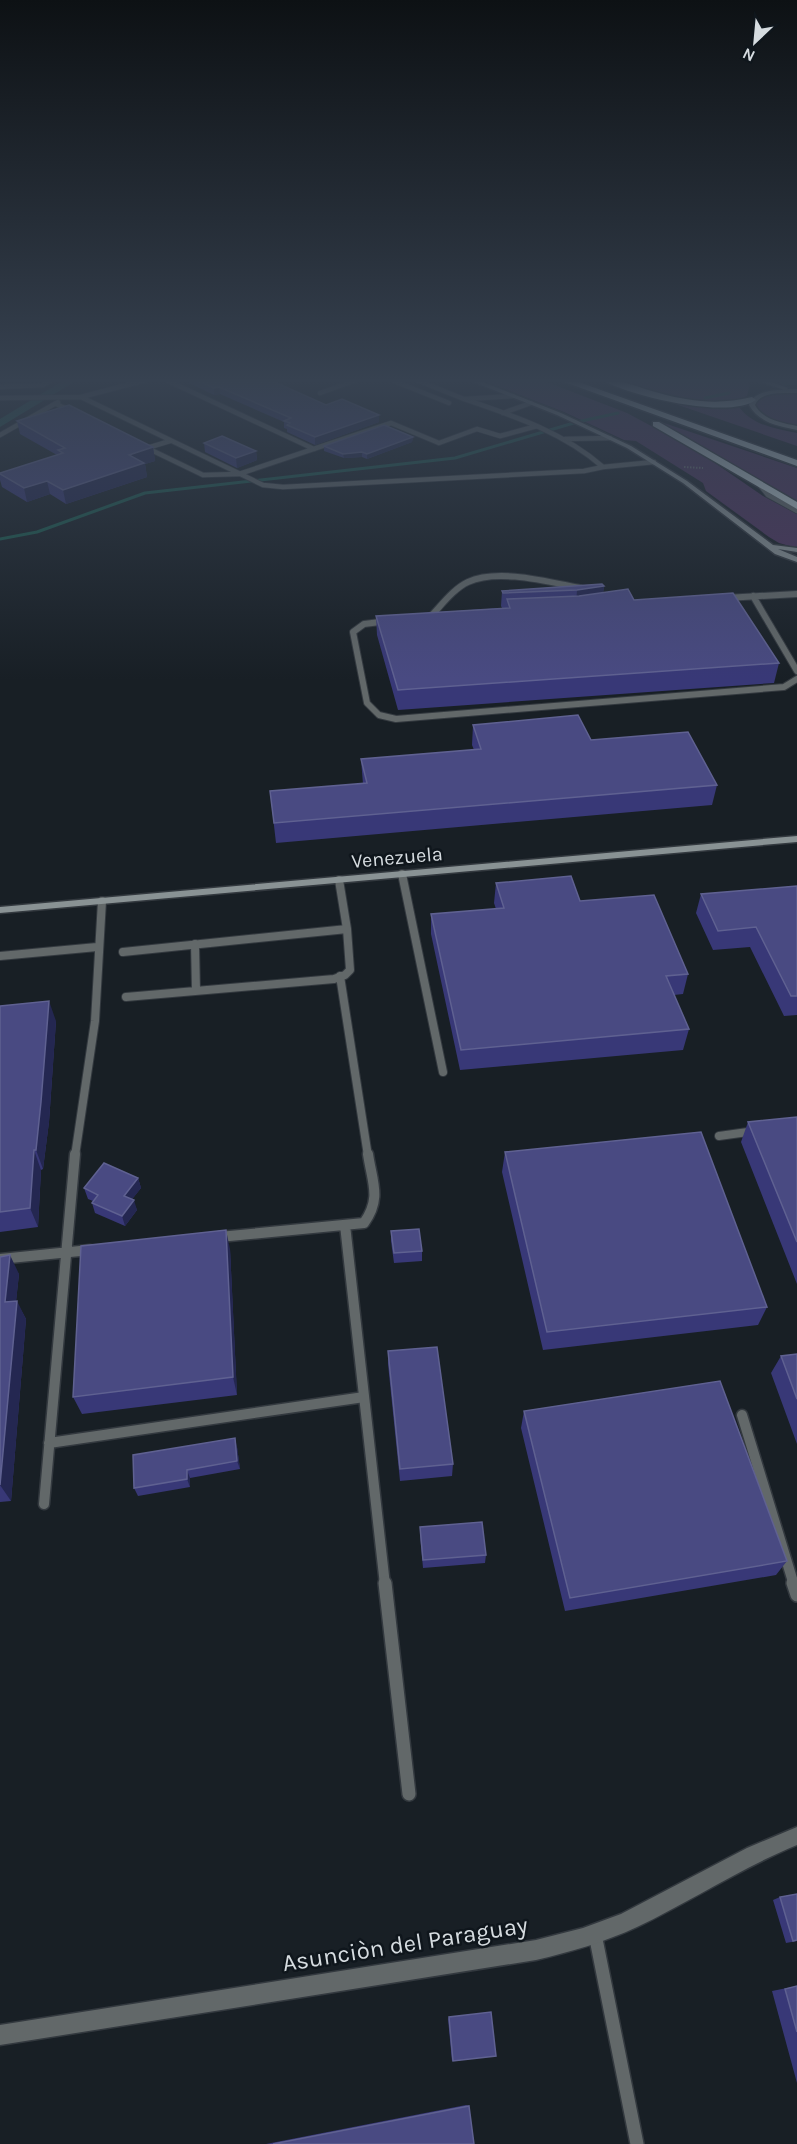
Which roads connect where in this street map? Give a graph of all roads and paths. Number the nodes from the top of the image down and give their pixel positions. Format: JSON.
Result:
{"nodes":[{"id":1,"x":249,"y":479,"type":"edge"},
{"id":2,"x":424,"y":479,"type":"edge"},
{"id":3,"x":680,"y":479,"type":"edge"},
{"id":4,"x":751,"y":479,"type":"edge"},
{"id":5,"x":759,"y":484,"type":"junction"},
{"id":6,"x":797,"y":506,"type":"edge"},
{"id":7,"x":797,"y":511,"type":"edge"},
{"id":8,"x":769,"y":544,"type":"junction"},
{"id":9,"x":797,"y":550,"type":"edge"},
{"id":10,"x":797,"y":560,"type":"edge"},
{"id":11,"x":585,"y":589,"type":"edge"},
{"id":12,"x":797,"y":594,"type":"edge"},
{"id":13,"x":753,"y":596,"type":"junction"},
{"id":14,"x":717,"y":598,"type":"edge"},
{"id":15,"x":430,"y":616,"type":"junction"},
{"id":16,"x":441,"y":616,"type":"edge"},
{"id":17,"x":420,"y":618,"type":"edge"},
{"id":18,"x":399,"y":620,"type":"edge"},
{"id":19,"x":797,"y":671,"type":"edge"},
{"id":20,"x":797,"y":679,"type":"edge"},
{"id":21,"x":797,"y":839,"type":"edge"},
{"id":22,"x":402,"y":874,"type":"junction"},
{"id":23,"x":339,"y":880,"type":"junction"},
{"id":24,"x":102,"y":901,"type":"junction"},
{"id":25,"x":0,"y":910,"type":"edge"},
{"id":26,"x":347,"y":929,"type":"junction"},
{"id":27,"x":195,"y":944,"type":"junction"},
{"id":28,"x":98,"y":947,"type":"junction"},
{"id":29,"x":123,"y":952,"type":"dead end"},
{"id":30,"x":0,"y":956,"type":"edge"},
{"id":31,"x":340,"y":976,"type":"junction"},
{"id":32,"x":196,"y":991,"type":"junction"},
{"id":33,"x":126,"y":997,"type":"dead end"},
{"id":34,"x":443,"y":1072,"type":"dead end"},
{"id":35,"x":764,"y":1130,"type":"edge"},
{"id":36,"x":719,"y":1136,"type":"dead end"},
{"id":37,"x":345,"y":1225,"type":"junction"},
{"id":38,"x":205,"y":1239,"type":"edge"},
{"id":39,"x":100,"y":1249,"type":"edge"},
{"id":40,"x":64,"y":1252,"type":"junction"},
{"id":41,"x":0,"y":1259,"type":"edge"},
{"id":42,"x":364,"y":1397,"type":"junction"},
{"id":43,"x":742,"y":1415,"type":"dead end"},
{"id":44,"x":49,"y":1443,"type":"junction"},
{"id":45,"x":44,"y":1504,"type":"dead end"},
{"id":46,"x":797,"y":1595,"type":"edge"},
{"id":47,"x":409,"y":1794,"type":"dead end"},
{"id":48,"x":797,"y":1836,"type":"edge"},
{"id":49,"x":595,"y":1934,"type":"junction"},
{"id":50,"x":0,"y":2035,"type":"edge"},
{"id":51,"x":637,"y":2144,"type":"edge"}],
"edges":[{"from":1,"to":2,"type":"lane"},
{"from":3,"to":8,"type":"street"},
{"from":4,"to":5,"type":"highway"},
{"from":5,"to":6,"type":"highway"},
{"from":5,"to":7,"type":"lane"},
{"from":8,"to":9,"type":"street"},
{"from":8,"to":10,"type":"street"},
{"from":11,"to":15,"type":"lane"},
{"from":12,"to":13,"type":"lane"},
{"from":13,"to":14,"type":"lane"},
{"from":13,"to":19,"type":"lane"},
{"from":15,"to":16,"type":"lane"},
{"from":15,"to":17,"type":"lane"},
{"from":18,"to":20,"type":"lane"},
{"from":21,"to":22,"type":"street","name":"Venezuela"},
{"from":22,"to":23,"type":"street","name":"Venezuela"},
{"from":22,"to":34,"type":"lane"},
{"from":23,"to":24,"type":"street","name":"Venezuela"},
{"from":23,"to":26,"type":"lane"},
{"from":24,"to":25,"type":"street","name":"Venezuela"},
{"from":24,"to":28,"type":"lane"},
{"from":26,"to":27,"type":"lane"},
{"from":26,"to":31,"type":"lane"},
{"from":27,"to":29,"type":"lane"},
{"from":27,"to":32,"type":"lane"},
{"from":28,"to":30,"type":"lane"},
{"from":28,"to":40,"type":"lane"},
{"from":31,"to":32,"type":"lane"},
{"from":31,"to":37,"type":"lane"},
{"from":32,"to":33,"type":"lane"},
{"from":35,"to":36,"type":"lane"},
{"from":37,"to":38,"type":"lane"},
{"from":37,"to":42,"type":"lane"},
{"from":39,"to":40,"type":"lane"},
{"from":40,"to":41,"type":"lane"},
{"from":40,"to":44,"type":"lane"},
{"from":42,"to":44,"type":"lane"},
{"from":42,"to":47,"type":"lane"},
{"from":43,"to":46,"type":"lane"},
{"from":44,"to":45,"type":"lane"},
{"from":48,"to":49,"type":"street","name":"Asunciòn del Paraguay"},
{"from":49,"to":50,"type":"street","name":"Asunciòn del Paraguay"},
{"from":49,"to":51,"type":"lane"}]}
